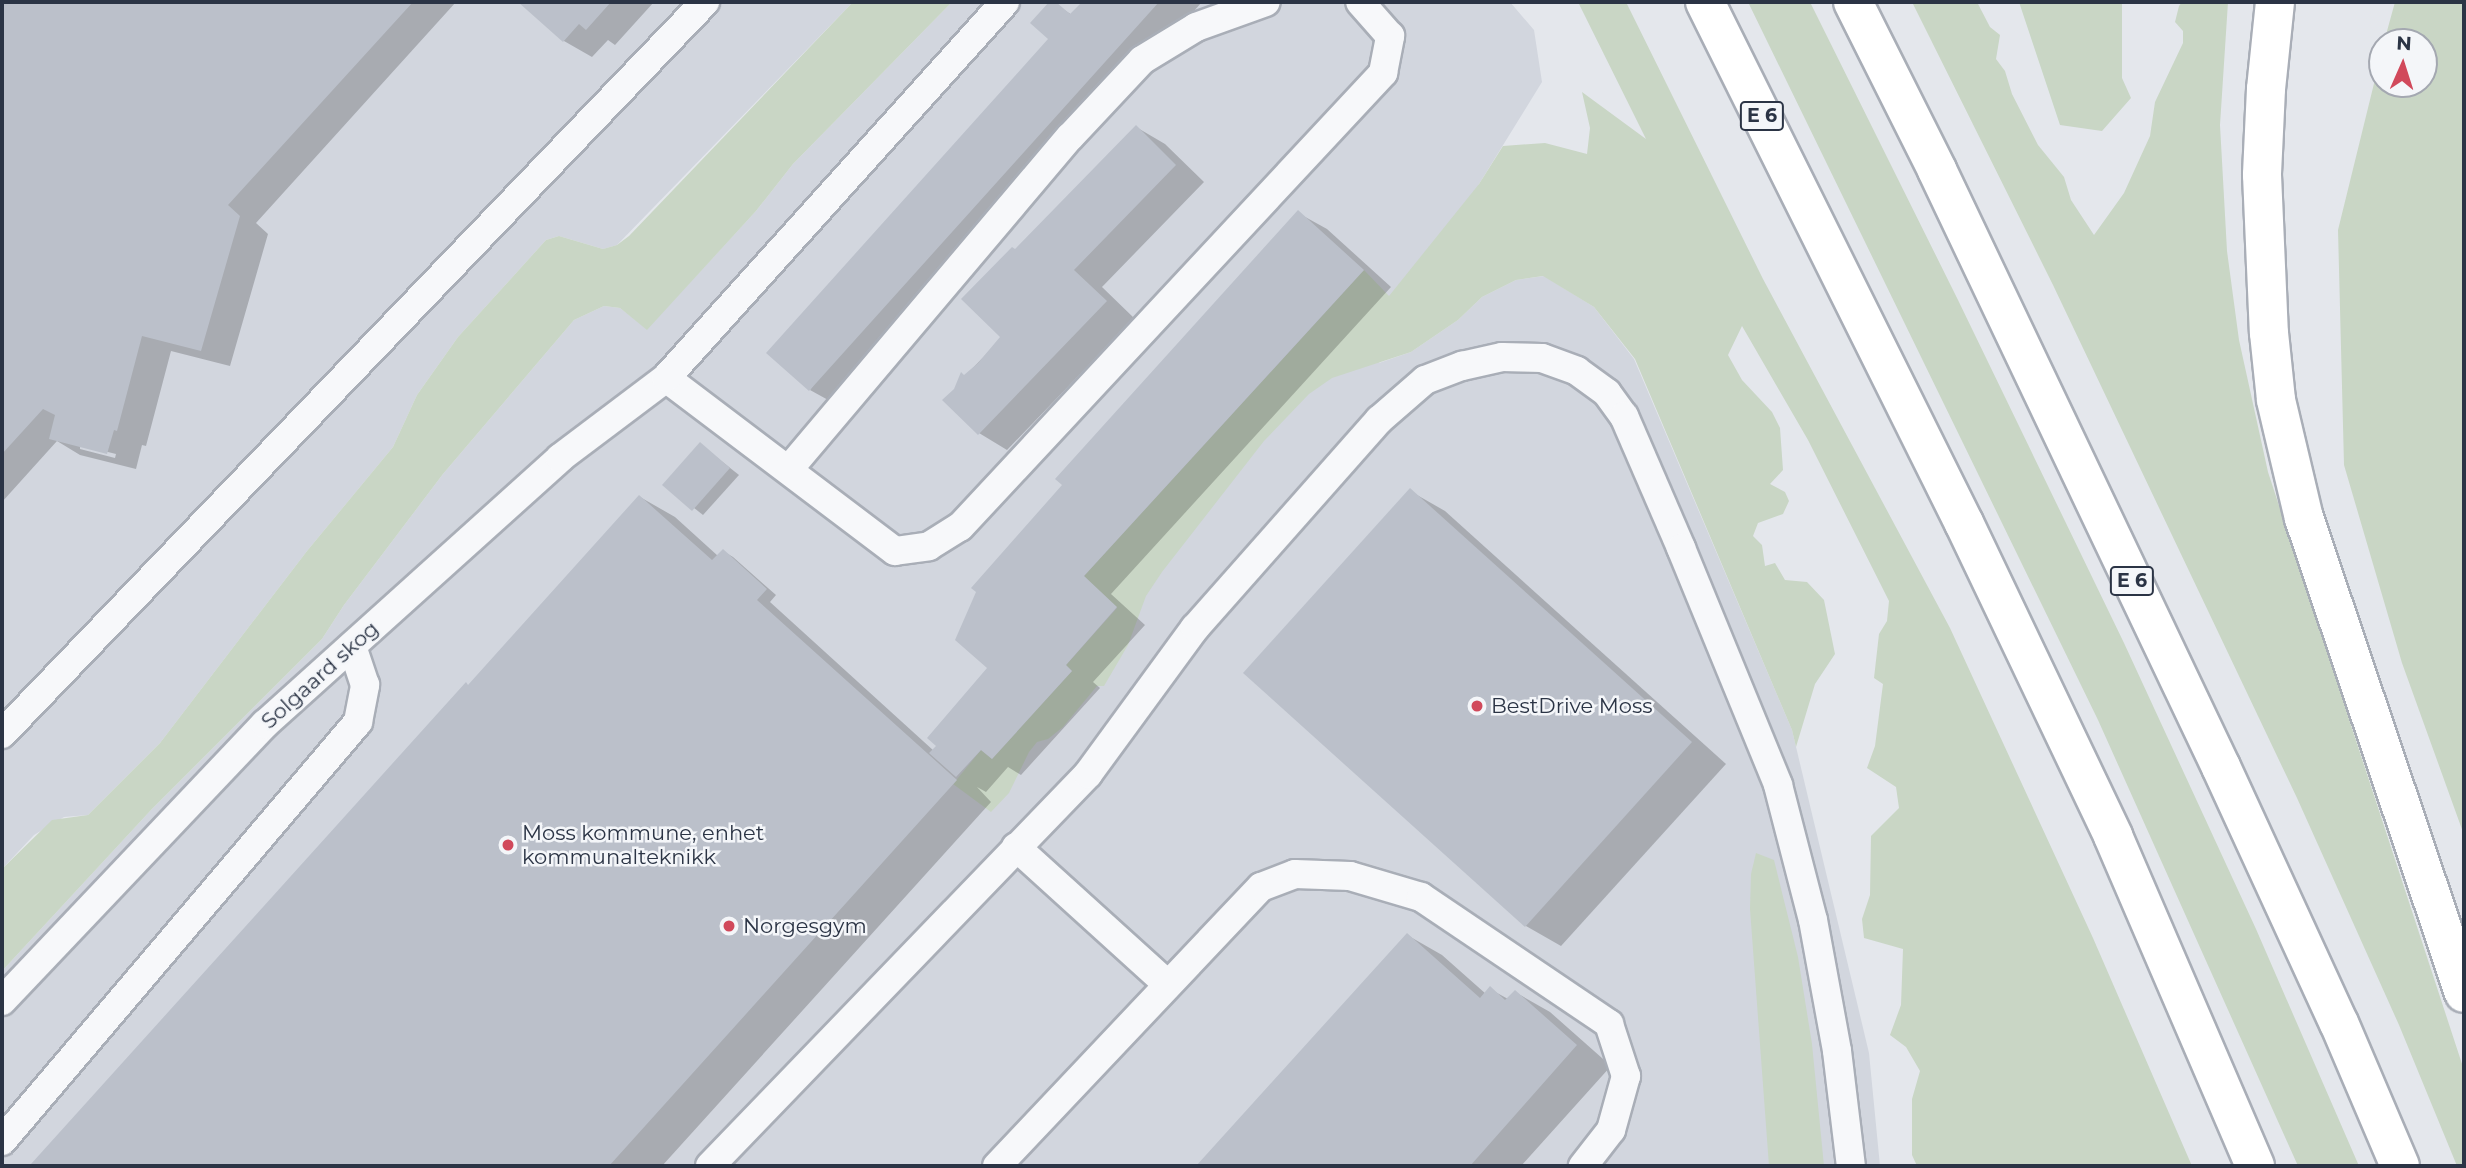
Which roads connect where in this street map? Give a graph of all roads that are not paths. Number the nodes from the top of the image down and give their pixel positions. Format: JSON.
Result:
{"nodes":[{"id":1,"x":705,"y":2,"type":"edge"},
{"id":2,"x":1005,"y":2,"type":"edge"},
{"id":3,"x":1266,"y":2,"type":"edge"},
{"id":4,"x":1360,"y":2,"type":"edge"},
{"id":5,"x":1705,"y":2,"type":"edge"},
{"id":6,"x":1853,"y":2,"type":"edge"},
{"id":7,"x":2274,"y":2,"type":"edge"},
{"id":8,"x":666,"y":378,"type":"junction"},
{"id":9,"x":789,"y":469,"type":"junction"},
{"id":10,"x":352,"y":646,"type":"junction"},
{"id":11,"x":2,"y":734,"type":"edge"},
{"id":12,"x":1016,"y":848,"type":"junction"},
{"id":13,"x":1168,"y":985,"type":"junction"},
{"id":14,"x":2464,"y":992,"type":"edge"},
{"id":15,"x":2,"y":1001,"type":"edge"},
{"id":16,"x":2,"y":1141,"type":"edge"},
{"id":17,"x":710,"y":1166,"type":"edge"},
{"id":18,"x":997,"y":1166,"type":"edge"},
{"id":19,"x":1583,"y":1166,"type":"edge"},
{"id":20,"x":1851,"y":1166,"type":"edge"},
{"id":21,"x":2255,"y":1166,"type":"edge"},
{"id":22,"x":2400,"y":1166,"type":"edge"}],
"edges":[{"from":1,"to":11,"type":"lane"},
{"from":2,"to":8,"type":"lane","name":"Solgaard skog"},
{"from":3,"to":9,"type":"lane"},
{"from":4,"to":9,"type":"lane"},
{"from":5,"to":21,"type":"highway","number":"E 6"},
{"from":6,"to":22,"type":"highway","number":"E 6"},
{"from":7,"to":14,"type":"highway"},
{"from":8,"to":9,"type":"lane"},
{"from":8,"to":10,"type":"lane","name":"Solgaard skog"},
{"from":10,"to":15,"type":"lane","name":"Solgaard skog"},
{"from":10,"to":16,"type":"lane"},
{"from":12,"to":13,"type":"lane"},
{"from":12,"to":17,"type":"lane"},
{"from":12,"to":20,"type":"lane"},
{"from":13,"to":18,"type":"lane"},
{"from":13,"to":19,"type":"lane"}]}
